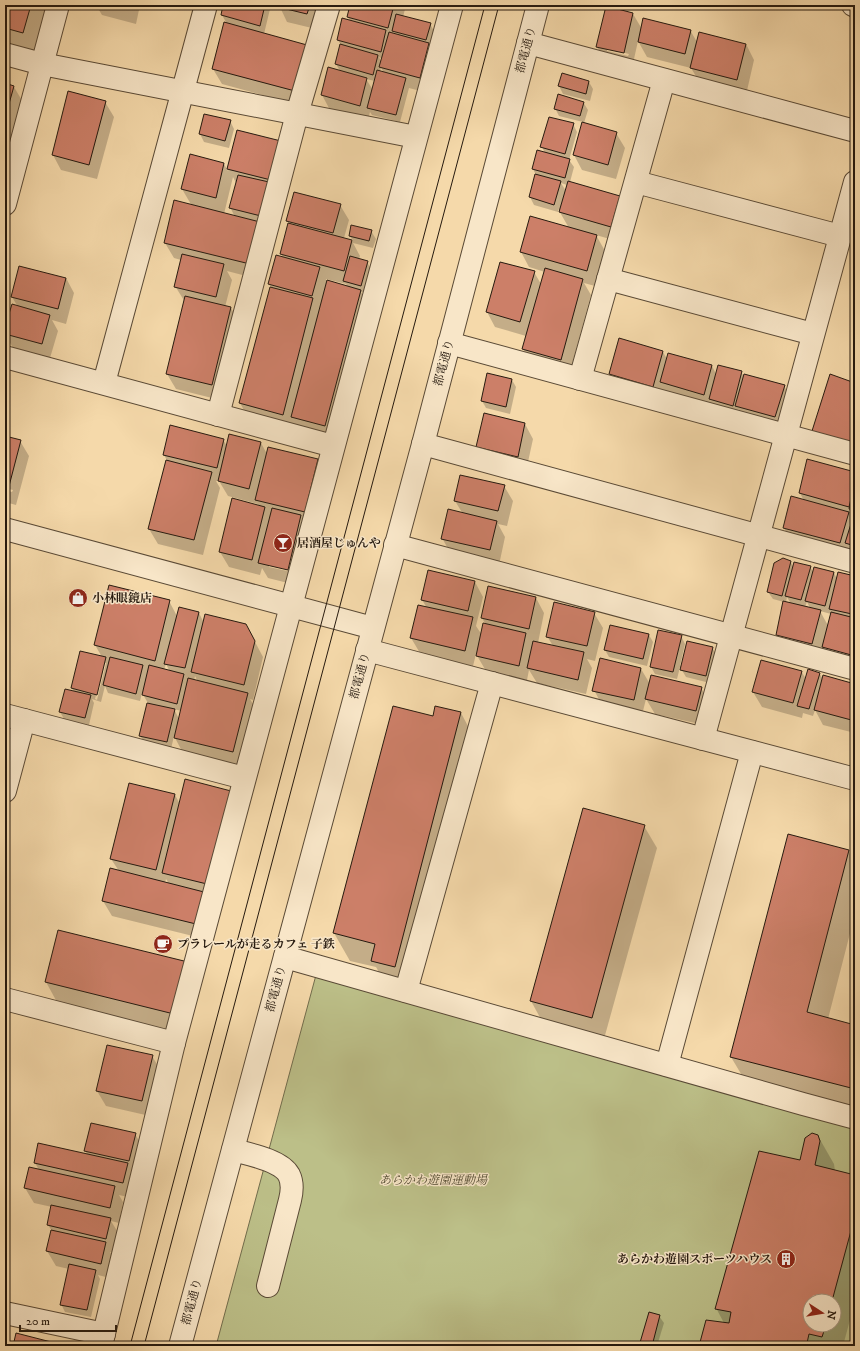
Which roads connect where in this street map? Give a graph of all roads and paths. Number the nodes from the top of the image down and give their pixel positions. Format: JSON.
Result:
{"nodes":[{"id":1,"x":58,"y":5,"type":"edge"},
{"id":2,"x":206,"y":5,"type":"edge"},
{"id":3,"x":329,"y":5,"type":"edge"},
{"id":4,"x":452,"y":5,"type":"edge"},
{"id":5,"x":538,"y":5,"type":"edge"},
{"id":6,"x":528,"y":43,"type":"junction"},
{"id":7,"x":5,"y":54,"type":"edge"},
{"id":8,"x":42,"y":64,"type":"junction"},
{"id":9,"x":664,"y":80,"type":"junction"},
{"id":10,"x":182,"y":91,"type":"junction"},
{"id":11,"x":297,"y":114,"type":"junction"},
{"id":12,"x":855,"y":131,"type":"edge"},
{"id":13,"x":416,"y":137,"type":"junction"},
{"id":14,"x":636,"y":182,"type":"junction"},
{"id":15,"x":855,"y":182,"type":"edge"},
{"id":16,"x":5,"y":204,"type":"edge"},
{"id":17,"x":840,"y":236,"type":"junction"},
{"id":18,"x":608,"y":279,"type":"junction"},
{"id":19,"x":813,"y":334,"type":"junction"},
{"id":20,"x":449,"y":343,"type":"junction"},
{"id":21,"x":5,"y":357,"type":"edge"},
{"id":22,"x":580,"y":379,"type":"junction"},
{"id":23,"x":104,"y":383,"type":"junction"},
{"id":24,"x":218,"y":415,"type":"junction"},
{"id":25,"x":785,"y":435,"type":"junction"},
{"id":26,"x":423,"y":444,"type":"junction"},
{"id":27,"x":333,"y":446,"type":"junction"},
{"id":28,"x":855,"y":454,"type":"edge"},
{"id":29,"x":5,"y":529,"type":"edge"},
{"id":30,"x":758,"y":536,"type":"junction"},
{"id":31,"x":395,"y":545,"type":"junction"},
{"id":32,"x":855,"y":562,"type":"edge"},
{"id":33,"x":290,"y":605,"type":"junction"},
{"id":34,"x":373,"y":628,"type":"junction"},
{"id":35,"x":731,"y":635,"type":"junction"},
{"id":36,"x":367,"y":650,"type":"junction"},
{"id":37,"x":855,"y":669,"type":"edge"},
{"id":38,"x":492,"y":683,"type":"junction"},
{"id":39,"x":15,"y":718,"type":"edge"},
{"id":40,"x":703,"y":739,"type":"junction"},
{"id":41,"x":752,"y":752,"type":"junction"},
{"id":42,"x":244,"y":778,"type":"junction"},
{"id":43,"x":855,"y":779,"type":"edge"},
{"id":44,"x":5,"y":791,"type":"edge"},
{"id":45,"x":285,"y":957,"type":"junction"},
{"id":46,"x":406,"y":991,"type":"junction"},
{"id":47,"x":5,"y":999,"type":"edge"},
{"id":48,"x":174,"y":1043,"type":"junction"},
{"id":49,"x":667,"y":1065,"type":"junction"},
{"id":50,"x":855,"y":1118,"type":"edge"},
{"id":51,"x":233,"y":1150,"type":"junction"},
{"id":52,"x":268,"y":1286,"type":"dead end"},
{"id":53,"x":5,"y":1314,"type":"edge"},
{"id":54,"x":102,"y":1340,"type":"edge"},
{"id":55,"x":180,"y":1346,"type":"edge"}],
"edges":[{"from":1,"to":8,"type":"street"},
{"from":2,"to":10,"type":"street"},
{"from":3,"to":11,"type":"street"},
{"from":4,"to":13,"type":"street"},
{"from":5,"to":6,"type":"street","name":"都電通り"},
{"from":6,"to":9,"type":"street"},
{"from":6,"to":20,"type":"street","name":"都電通り"},
{"from":7,"to":8,"type":"street"},
{"from":8,"to":10,"type":"street"},
{"from":8,"to":16,"type":"street"},
{"from":9,"to":12,"type":"street"},
{"from":9,"to":14,"type":"street"},
{"from":10,"to":11,"type":"street"},
{"from":10,"to":23,"type":"street"},
{"from":11,"to":13,"type":"street"},
{"from":11,"to":24,"type":"street"},
{"from":13,"to":27,"type":"street"},
{"from":14,"to":17,"type":"street"},
{"from":14,"to":18,"type":"street"},
{"from":15,"to":17,"type":"street"},
{"from":17,"to":19,"type":"street"},
{"from":18,"to":19,"type":"street"},
{"from":18,"to":22,"type":"street"},
{"from":19,"to":25,"type":"street"},
{"from":20,"to":22,"type":"street"},
{"from":20,"to":26,"type":"street","name":"都電通り"},
{"from":21,"to":23,"type":"street"},
{"from":22,"to":25,"type":"street"},
{"from":23,"to":24,"type":"street"},
{"from":24,"to":27,"type":"street"},
{"from":25,"to":28,"type":"street"},
{"from":25,"to":30,"type":"street"},
{"from":26,"to":30,"type":"street"},
{"from":26,"to":31,"type":"street","name":"都電通り"},
{"from":27,"to":33,"type":"street"},
{"from":29,"to":33,"type":"street"},
{"from":30,"to":32,"type":"street"},
{"from":30,"to":35,"type":"street"},
{"from":31,"to":34,"type":"street","name":"都電通り"},
{"from":31,"to":35,"type":"street"},
{"from":33,"to":34,"type":"street"},
{"from":33,"to":42,"type":"street"},
{"from":34,"to":36,"type":"street","name":"都電通り"},
{"from":35,"to":37,"type":"street"},
{"from":35,"to":40,"type":"street"},
{"from":36,"to":38,"type":"street"},
{"from":36,"to":45,"type":"street","name":"都電通り"},
{"from":38,"to":40,"type":"street"},
{"from":38,"to":46,"type":"street"},
{"from":39,"to":42,"type":"street"},
{"from":39,"to":44,"type":"street"},
{"from":40,"to":41,"type":"street"},
{"from":41,"to":43,"type":"street"},
{"from":41,"to":49,"type":"street"},
{"from":42,"to":48,"type":"street"},
{"from":45,"to":46,"type":"street"},
{"from":45,"to":51,"type":"street","name":"都電通り"},
{"from":46,"to":49,"type":"street"},
{"from":47,"to":48,"type":"street"},
{"from":48,"to":54,"type":"street"},
{"from":49,"to":50,"type":"street"},
{"from":51,"to":52,"type":"street"},
{"from":51,"to":55,"type":"street","name":"都電通り"},
{"from":53,"to":54,"type":"street"}]}
